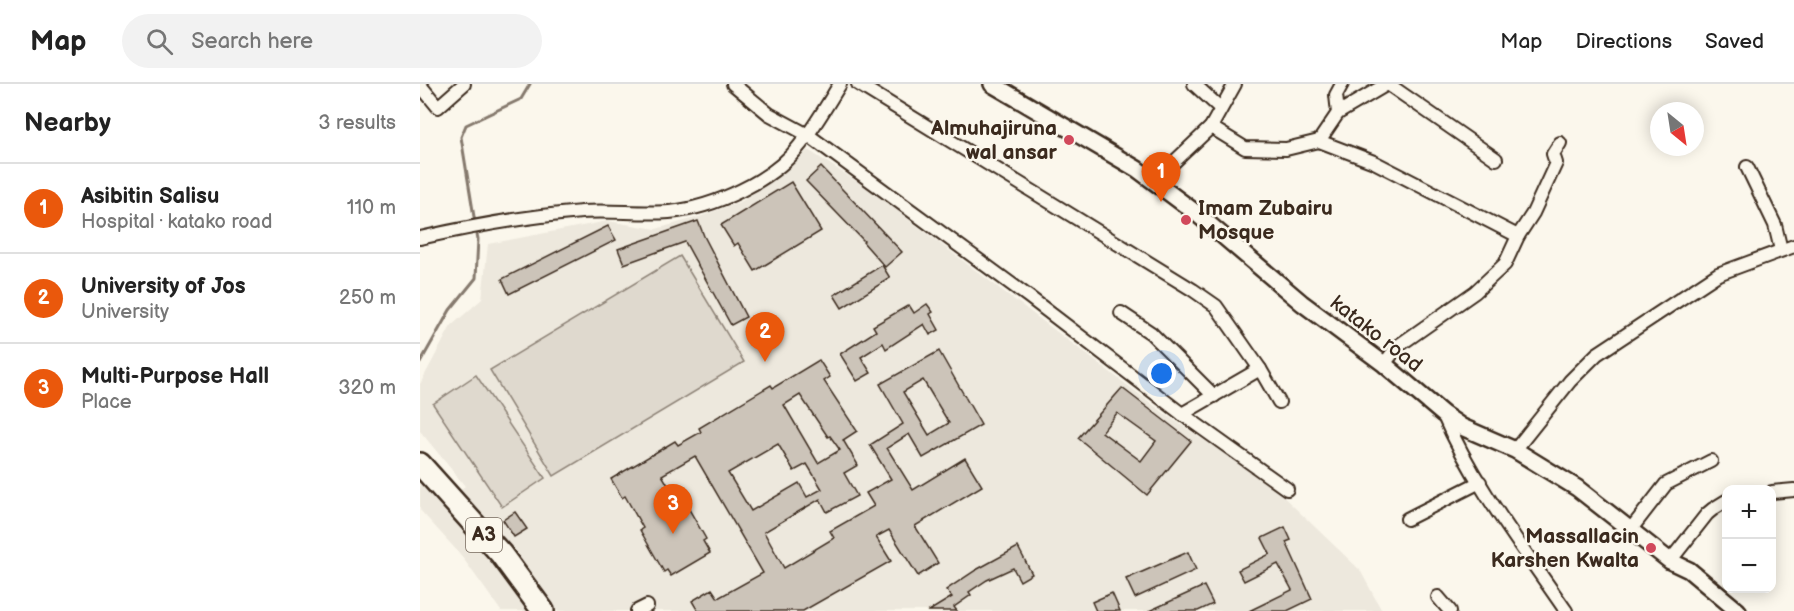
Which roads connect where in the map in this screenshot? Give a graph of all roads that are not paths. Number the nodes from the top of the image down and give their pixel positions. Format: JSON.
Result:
{"nodes":[{"id":1,"x":464,"y":84,"type":"edge"},
{"id":2,"x":733,"y":84,"type":"edge"},
{"id":3,"x":840,"y":84,"type":"edge"},
{"id":4,"x":858,"y":84,"type":"edge"},
{"id":5,"x":992,"y":84,"type":"edge"},
{"id":6,"x":1194,"y":84,"type":"edge"},
{"id":7,"x":1235,"y":84,"type":"edge"},
{"id":8,"x":1342,"y":84,"type":"edge"},
{"id":9,"x":1387,"y":84,"type":"edge"},
{"id":10,"x":420,"y":85,"type":"edge"},
{"id":11,"x":1220,"y":108,"type":"junction"},
{"id":12,"x":1338,"y":113,"type":"junction"},
{"id":13,"x":1211,"y":127,"type":"junction"},
{"id":14,"x":807,"y":135,"type":"junction"},
{"id":15,"x":1319,"y":141,"type":"junction"},
{"id":16,"x":1560,"y":143,"type":"dead end"},
{"id":17,"x":1497,"y":159,"type":"dead end"},
{"id":18,"x":1747,"y":167,"type":"dead end"},
{"id":19,"x":1154,"y":181,"type":"junction"},
{"id":20,"x":1518,"y":236,"type":"junction"},
{"id":21,"x":420,"y":238,"type":"edge"},
{"id":22,"x":1794,"y":246,"type":"edge"},
{"id":23,"x":1781,"y":250,"type":"junction"},
{"id":24,"x":1121,"y":313,"type":"dead end"},
{"id":25,"x":1384,"y":364,"type":"junction"},
{"id":26,"x":1260,"y":369,"type":"junction"},
{"id":27,"x":1214,"y":396,"type":"junction"},
{"id":28,"x":1279,"y":402,"type":"dead end"},
{"id":29,"x":1182,"y":414,"type":"junction"},
{"id":30,"x":1443,"y":414,"type":"junction"},
{"id":31,"x":1515,"y":450,"type":"junction"},
{"id":32,"x":1711,"y":461,"type":"dead end"},
{"id":33,"x":420,"y":464,"type":"edge"},
{"id":34,"x":1480,"y":482,"type":"junction"},
{"id":35,"x":420,"y":484,"type":"edge"},
{"id":36,"x":1287,"y":489,"type":"dead end"},
{"id":37,"x":1794,"y":490,"type":"edge"},
{"id":38,"x":1776,"y":492,"type":"edge"},
{"id":39,"x":1722,"y":503,"type":"edge"},
{"id":40,"x":1407,"y":519,"type":"dead end"},
{"id":41,"x":1631,"y":529,"type":"junction"},
{"id":42,"x":1670,"y":561,"type":"junction"},
{"id":43,"x":1437,"y":597,"type":"dead end"},
{"id":44,"x":526,"y":611,"type":"edge"},
{"id":45,"x":543,"y":611,"type":"edge"},
{"id":46,"x":1450,"y":611,"type":"edge"},
{"id":47,"x":1566,"y":611,"type":"edge"},
{"id":48,"x":1738,"y":611,"type":"edge"}],
"edges":[{"from":1,"to":10,"type":"street"},
{"from":2,"to":14,"type":"street"},
{"from":3,"to":14,"type":"street"},
{"from":4,"to":26,"type":"street"},
{"from":5,"to":19,"type":"street","name":"katako road"},
{"from":6,"to":11,"type":"street"},
{"from":7,"to":11,"type":"street"},
{"from":8,"to":12,"type":"street"},
{"from":9,"to":12,"type":"street"},
{"from":9,"to":17,"type":"street"},
{"from":11,"to":13,"type":"street"},
{"from":12,"to":15,"type":"street"},
{"from":13,"to":15,"type":"street"},
{"from":13,"to":19,"type":"street"},
{"from":14,"to":21,"type":"street"},
{"from":14,"to":29,"type":"street"},
{"from":15,"to":20,"type":"street"},
{"from":16,"to":20,"type":"street"},
{"from":18,"to":23,"type":"street"},
{"from":19,"to":25,"type":"street","name":"katako road"},
{"from":20,"to":25,"type":"street"},
{"from":22,"to":23,"type":"street"},
{"from":23,"to":31,"type":"street"},
{"from":24,"to":27,"type":"street"},
{"from":25,"to":30,"type":"street","name":"katako road"},
{"from":26,"to":27,"type":"street"},
{"from":26,"to":28,"type":"street"},
{"from":27,"to":29,"type":"street"},
{"from":29,"to":36,"type":"street"},
{"from":30,"to":31,"type":"street","name":"katako road"},
{"from":30,"to":34,"type":"street"},
{"from":31,"to":41,"type":"street","name":"katako road"},
{"from":32,"to":41,"type":"street"},
{"from":33,"to":45,"type":"highway","number":"A3"},
{"from":34,"to":40,"type":"street"},
{"from":34,"to":47,"type":"street"},
{"from":35,"to":44,"type":"highway","number":"A3"},
{"from":37,"to":38,"type":"street"},
{"from":39,"to":42,"type":"street"},
{"from":41,"to":42,"type":"street","name":"katako road"},
{"from":42,"to":48,"type":"street","name":"katako road"},
{"from":43,"to":46,"type":"street"}]}
